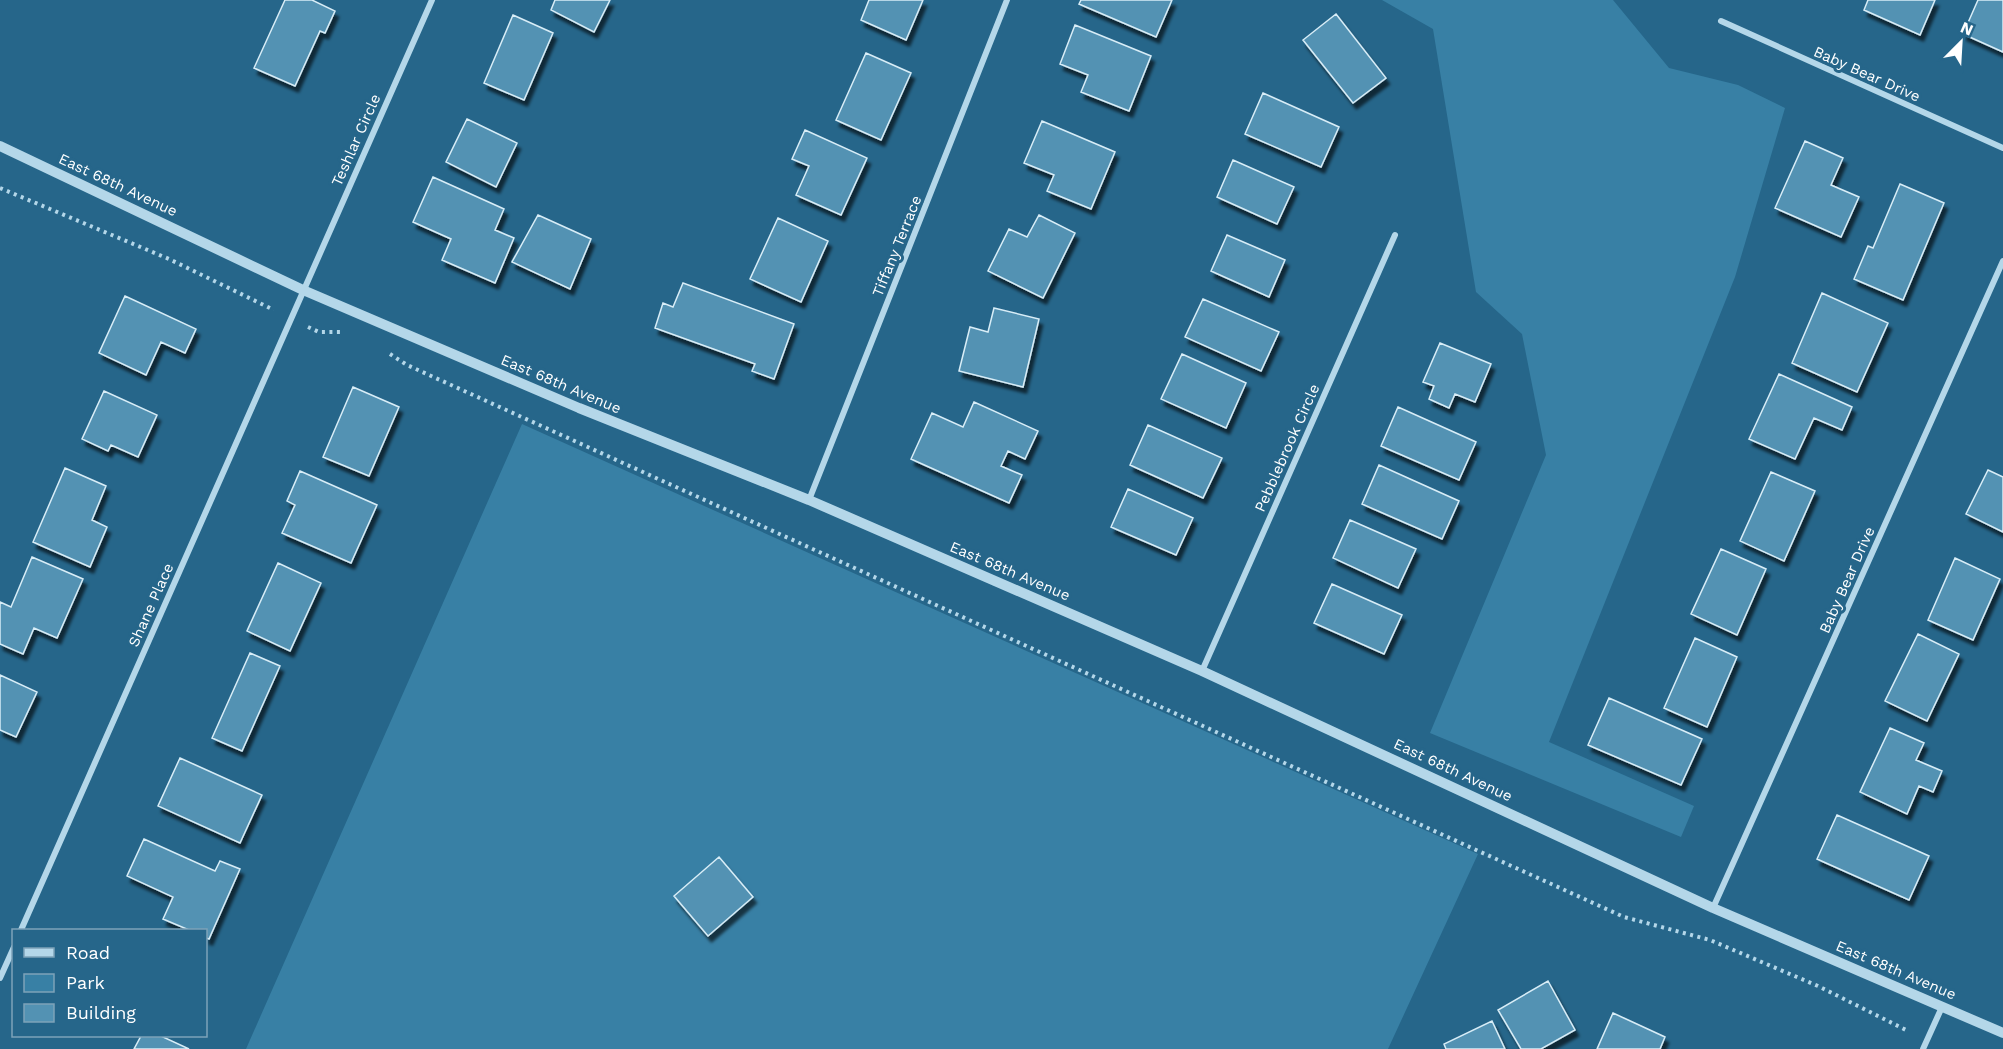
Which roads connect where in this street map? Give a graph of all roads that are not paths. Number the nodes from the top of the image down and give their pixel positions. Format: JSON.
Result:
{"nodes":[{"id":1,"x":432,"y":0,"type":"edge"},
{"id":2,"x":1006,"y":0,"type":"edge"},
{"id":3,"x":1721,"y":21,"type":"dead end"},
{"id":4,"x":0,"y":146,"type":"edge"},
{"id":5,"x":2003,"y":148,"type":"edge"},
{"id":6,"x":1395,"y":235,"type":"dead end"},
{"id":7,"x":2003,"y":261,"type":"edge"},
{"id":8,"x":303,"y":290,"type":"junction"},
{"id":9,"x":809,"y":500,"type":"junction"},
{"id":10,"x":1202,"y":670,"type":"junction"},
{"id":11,"x":1713,"y":908,"type":"junction"},
{"id":12,"x":21,"y":929,"type":"edge"},
{"id":13,"x":12,"y":951,"type":"edge"},
{"id":14,"x":0,"y":978,"type":"edge"},
{"id":15,"x":1942,"y":1007,"type":"junction"},
{"id":16,"x":2003,"y":1033,"type":"edge"},
{"id":17,"x":1923,"y":1049,"type":"edge"}],
"edges":[{"from":1,"to":8,"type":"street","name":"Teshlar Circle"},
{"from":2,"to":9,"type":"street","name":"Tiffany Terrace"},
{"from":3,"to":5,"type":"street","name":"Baby Bear Drive"},
{"from":4,"to":8,"type":"street","name":"East 68th Avenue"},
{"from":6,"to":10,"type":"street","name":"Pebblebrook Circle"},
{"from":7,"to":11,"type":"street","name":"Baby Bear Drive"},
{"from":8,"to":9,"type":"street","name":"East 68th Avenue"},
{"from":8,"to":12,"type":"street","name":"Shane Place"},
{"from":9,"to":10,"type":"street","name":"East 68th Avenue"},
{"from":10,"to":11,"type":"street","name":"East 68th Avenue"},
{"from":11,"to":15,"type":"street","name":"East 68th Avenue"},
{"from":13,"to":14,"type":"street"},
{"from":15,"to":16,"type":"street","name":"East 68th Avenue"},
{"from":15,"to":17,"type":"street"}]}
